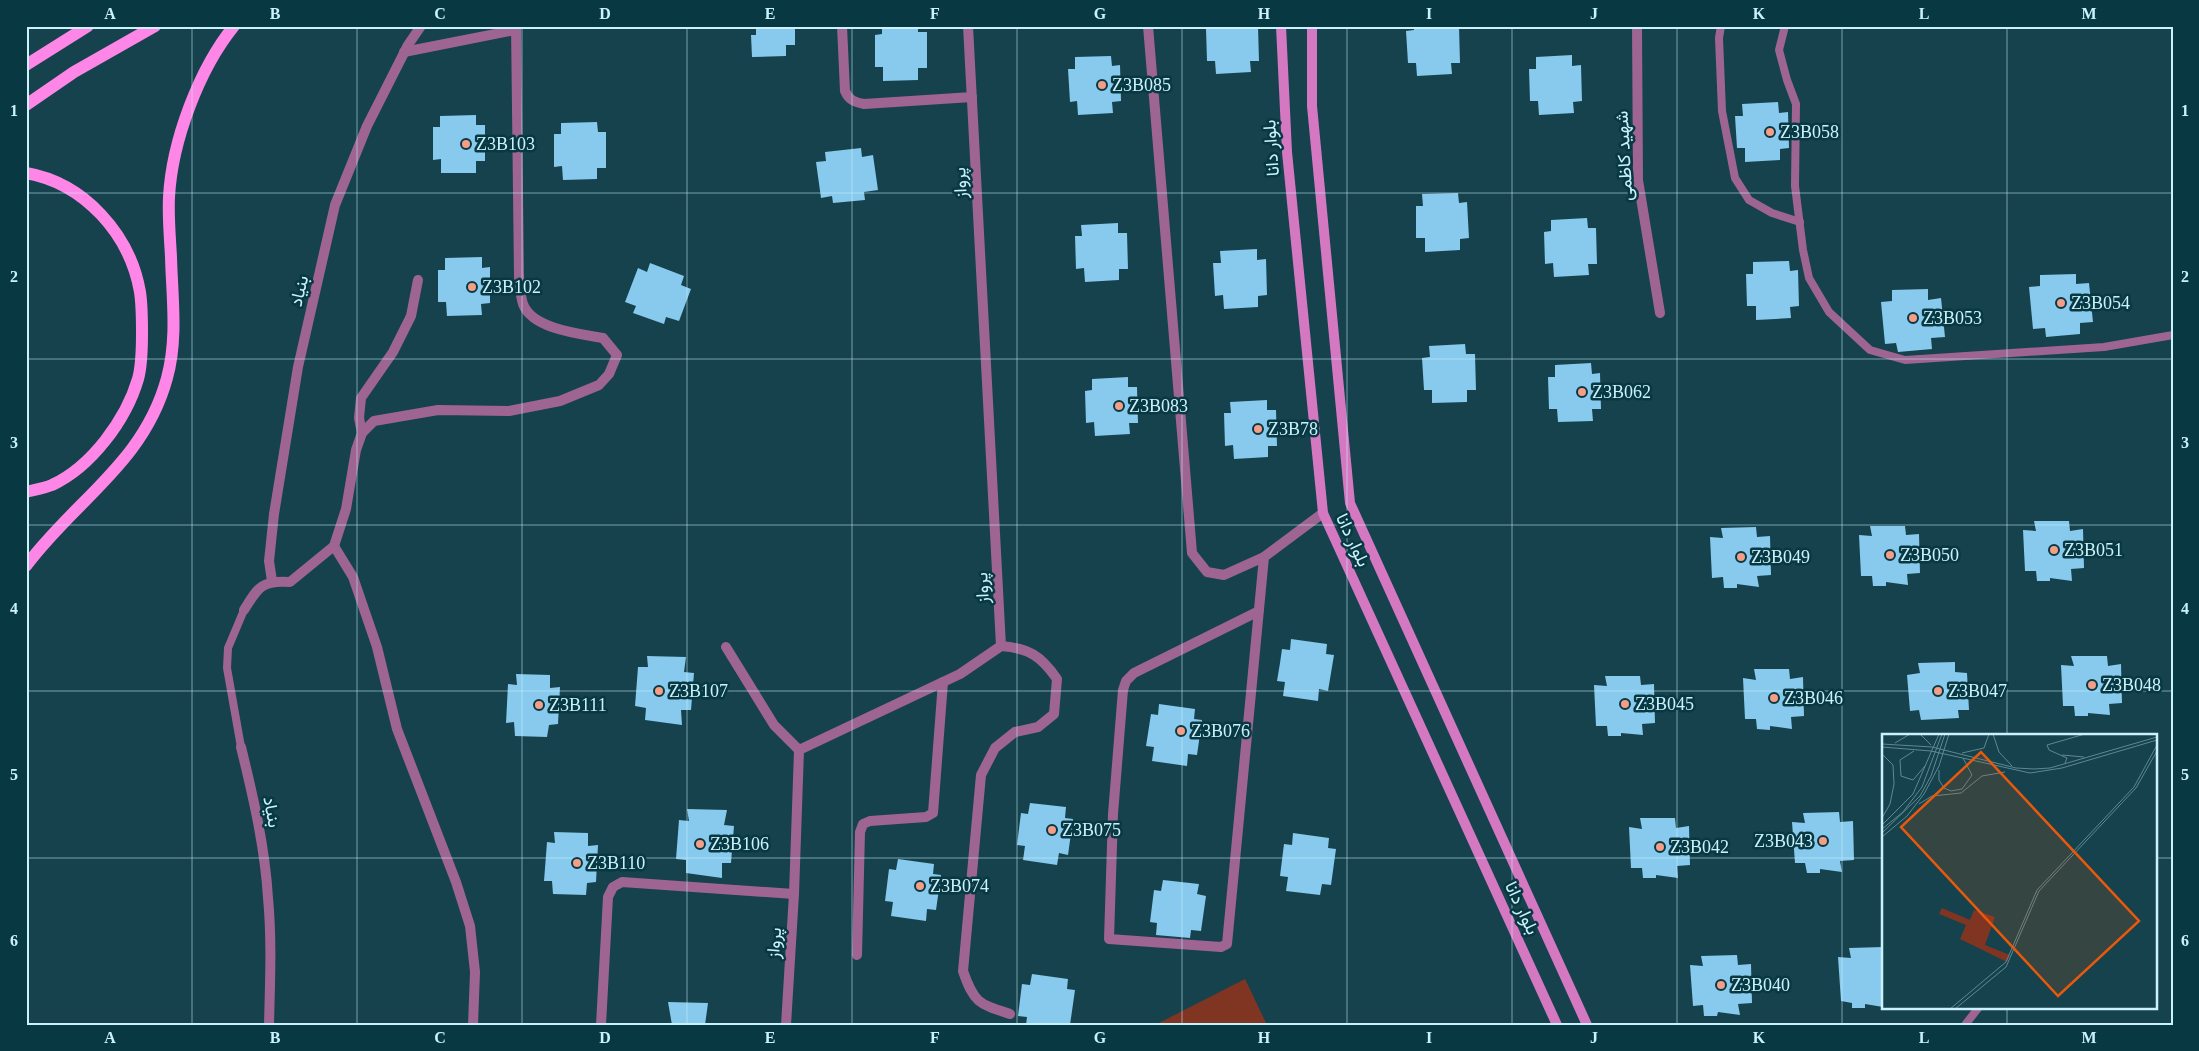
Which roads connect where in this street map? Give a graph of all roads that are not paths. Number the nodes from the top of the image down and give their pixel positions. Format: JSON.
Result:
{"nodes":[{"id":1,"x":88,"y":26,"type":"edge"},
{"id":2,"x":155,"y":26,"type":"edge"},
{"id":3,"x":234,"y":26,"type":"edge"},
{"id":4,"x":421,"y":26,"type":"edge"},
{"id":5,"x":842,"y":26,"type":"edge"},
{"id":6,"x":968,"y":26,"type":"edge"},
{"id":7,"x":1148,"y":26,"type":"edge"},
{"id":8,"x":1281,"y":26,"type":"edge"},
{"id":9,"x":1312,"y":26,"type":"edge"},
{"id":10,"x":1637,"y":26,"type":"edge"},
{"id":11,"x":1721,"y":26,"type":"edge"},
{"id":12,"x":1785,"y":26,"type":"edge"},
{"id":13,"x":516,"y":28,"type":"edge"},
{"id":14,"x":404,"y":52,"type":"junction"},
{"id":15,"x":26,"y":65,"type":"edge"},
{"id":16,"x":972,"y":97,"type":"junction"},
{"id":17,"x":26,"y":105,"type":"edge"},
{"id":18,"x":26,"y":173,"type":"edge"},
{"id":19,"x":1800,"y":222,"type":"junction"},
{"id":20,"x":418,"y":280,"type":"dead end"},
{"id":21,"x":1660,"y":313,"type":"dead end"},
{"id":22,"x":2173,"y":335,"type":"edge"},
{"id":23,"x":362,"y":433,"type":"junction"},
{"id":24,"x":26,"y":492,"type":"edge"},
{"id":25,"x":1323,"y":513,"type":"junction"},
{"id":26,"x":334,"y":546,"type":"junction"},
{"id":27,"x":1264,"y":557,"type":"junction"},
{"id":28,"x":26,"y":566,"type":"edge"},
{"id":29,"x":272,"y":581,"type":"junction"},
{"id":30,"x":244,"y":610,"type":"joint"},
{"id":31,"x":1259,"y":611,"type":"junction"},
{"id":32,"x":1001,"y":646,"type":"junction"},
{"id":33,"x":726,"y":647,"type":"dead end"},
{"id":34,"x":943,"y":682,"type":"junction"},
{"id":35,"x":241,"y":747,"type":"joint"},
{"id":36,"x":799,"y":750,"type":"junction"},
{"id":37,"x":794,"y":894,"type":"junction"},
{"id":38,"x":857,"y":955,"type":"dead end"},
{"id":39,"x":1977,"y":1008,"type":"edge"},
{"id":40,"x":1010,"y":1014,"type":"dead end"},
{"id":41,"x":270,"y":1025,"type":"edge"},
{"id":42,"x":473,"y":1025,"type":"edge"},
{"id":43,"x":601,"y":1025,"type":"edge"},
{"id":44,"x":786,"y":1025,"type":"edge"},
{"id":45,"x":1557,"y":1025,"type":"edge"},
{"id":46,"x":1586,"y":1025,"type":"edge"},
{"id":47,"x":1965,"y":1025,"type":"edge"}],
"edges":[{"from":1,"to":15,"type":"main road"},
{"from":2,"to":17,"type":"main road"},
{"from":3,"to":28,"type":"main road"},
{"from":4,"to":14,"type":"street","name":"بنیاد"},
{"from":5,"to":16,"type":"street"},
{"from":6,"to":16,"type":"street","name":"پرواز"},
{"from":7,"to":27,"type":"street"},
{"from":8,"to":25,"type":"street","name":"بلوار دانا"},
{"from":9,"to":46,"type":"street","name":"بلوار دانا"},
{"from":10,"to":21,"type":"street","name":"شهید کاظمی"},
{"from":11,"to":19,"type":"lane"},
{"from":12,"to":19,"type":"lane"},
{"from":13,"to":14,"type":"street"},
{"from":13,"to":23,"type":"street"},
{"from":14,"to":29,"type":"street","name":"بنیاد"},
{"from":16,"to":32,"type":"street","name":"پرواز"},
{"from":18,"to":24,"type":"main road"},
{"from":19,"to":22,"type":"lane"},
{"from":20,"to":23,"type":"street"},
{"from":23,"to":26,"type":"street"},
{"from":25,"to":27,"type":"street"},
{"from":25,"to":45,"type":"street","name":"بلوار دانا"},
{"from":26,"to":29,"type":"street"},
{"from":26,"to":42,"type":"street"},
{"from":27,"to":31,"type":"street"},
{"from":29,"to":30,"type":"street"},
{"from":30,"to":35,"type":"lane","name":"بنیاد"},
{"from":31,"to":31,"type":"street"},
{"from":32,"to":34,"type":"street"},
{"from":32,"to":40,"type":"street"},
{"from":33,"to":36,"type":"street"},
{"from":34,"to":36,"type":"street"},
{"from":34,"to":38,"type":"street"},
{"from":35,"to":41,"type":"street","name":"بنیاد"},
{"from":36,"to":37,"type":"street","name":"پرواز"},
{"from":37,"to":43,"type":"street"},
{"from":37,"to":44,"type":"street","name":"پرواز"},
{"from":39,"to":47,"type":"lane"}]}
